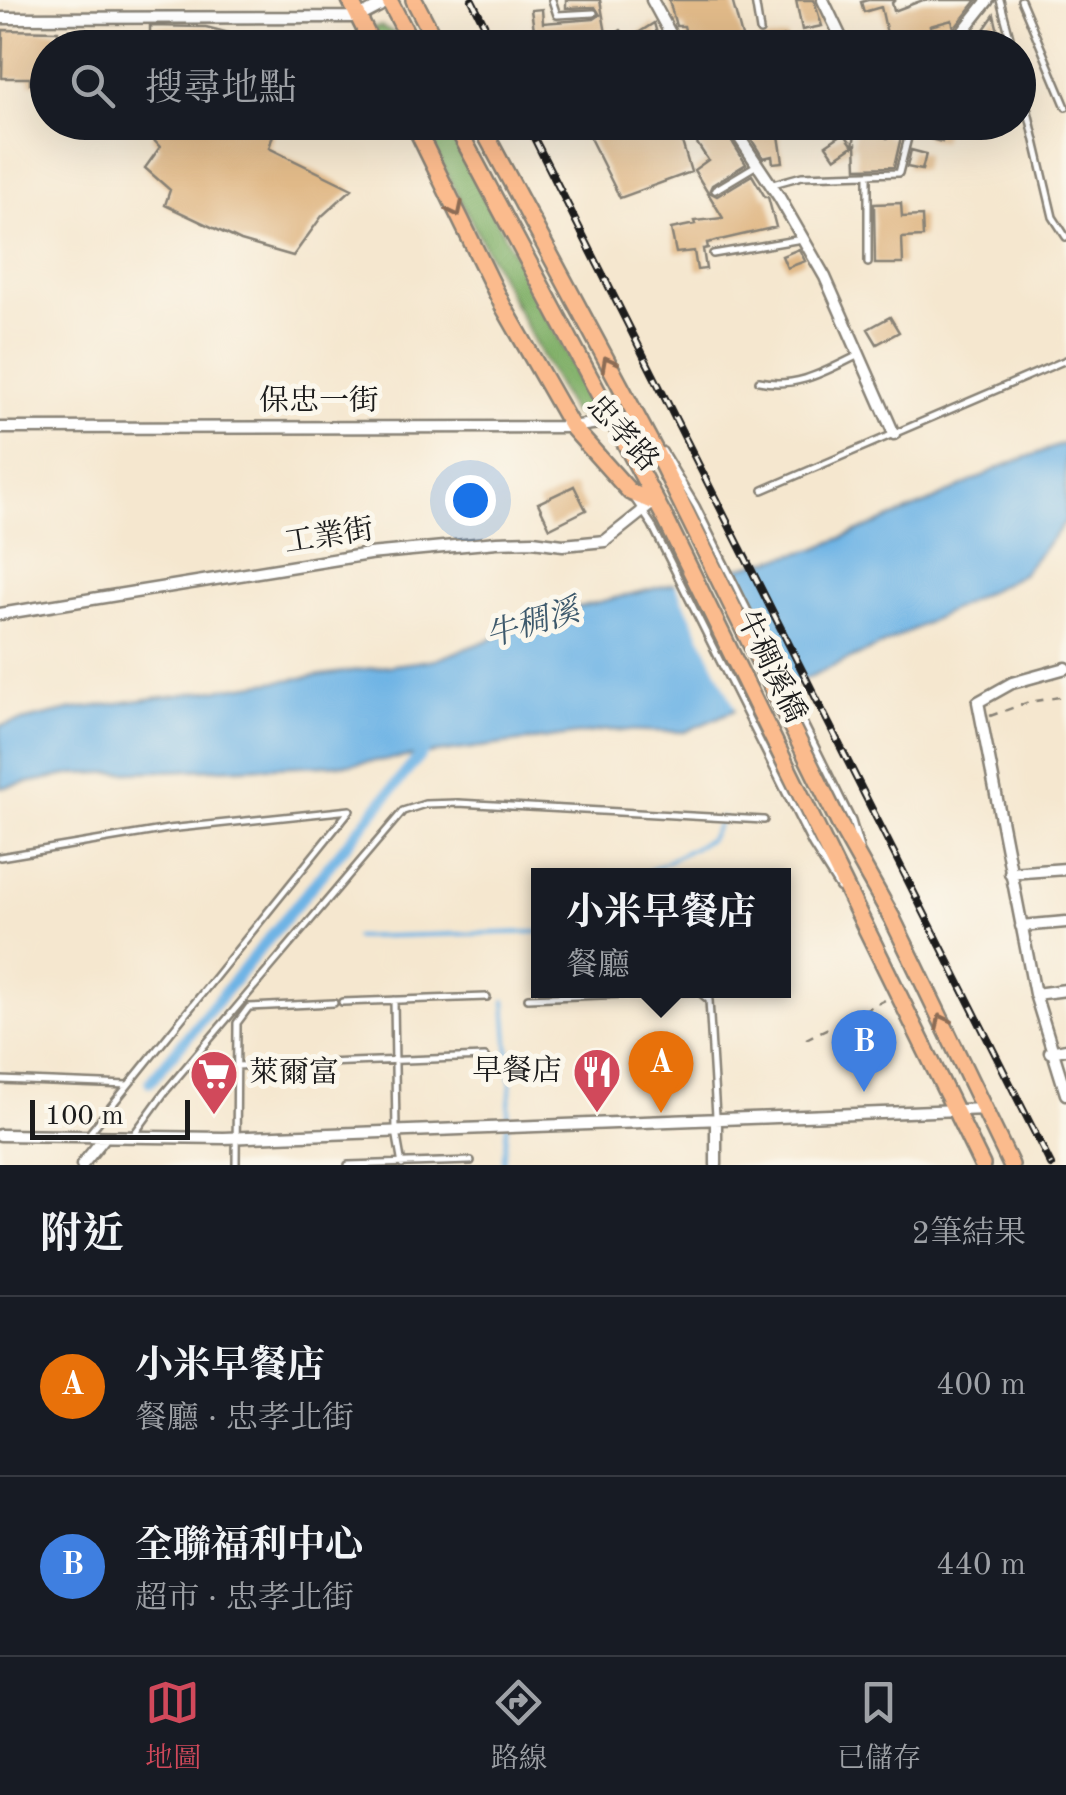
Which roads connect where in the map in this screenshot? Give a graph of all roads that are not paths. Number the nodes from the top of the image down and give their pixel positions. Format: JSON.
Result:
{"nodes":[{"id":1,"x":350,"y":0,"type":"edge"},
{"id":2,"x":414,"y":0,"type":"edge"},
{"id":3,"x":552,"y":0,"type":"edge"},
{"id":4,"x":652,"y":0,"type":"edge"},
{"id":5,"x":755,"y":0,"type":"edge"},
{"id":6,"x":823,"y":0,"type":"edge"},
{"id":7,"x":988,"y":0,"type":"edge"},
{"id":8,"x":1000,"y":0,"type":"edge"},
{"id":9,"x":1022,"y":0,"type":"edge"},
{"id":10,"x":390,"y":1,"type":"edge"},
{"id":11,"x":594,"y":12,"type":"dead end"},
{"id":12,"x":0,"y":18,"type":"edge"},
{"id":13,"x":359,"y":18,"type":"junction"},
{"id":14,"x":365,"y":30,"type":"edge"},
{"id":15,"x":405,"y":30,"type":"edge"},
{"id":16,"x":430,"y":30,"type":"edge"},
{"id":17,"x":667,"y":30,"type":"edge"},
{"id":18,"x":760,"y":30,"type":"edge"},
{"id":19,"x":837,"y":30,"type":"edge"},
{"id":20,"x":964,"y":30,"type":"edge"},
{"id":21,"x":1008,"y":30,"type":"edge"},
{"id":22,"x":1034,"y":30,"type":"edge"},
{"id":23,"x":1036,"y":34,"type":"edge"},
{"id":24,"x":1066,"y":107,"type":"edge"},
{"id":25,"x":421,"y":140,"type":"edge"},
{"id":26,"x":463,"y":140,"type":"edge"},
{"id":27,"x":489,"y":140,"type":"edge"},
{"id":28,"x":741,"y":140,"type":"edge"},
{"id":29,"x":907,"y":140,"type":"edge"},
{"id":30,"x":1035,"y":140,"type":"edge"},
{"id":31,"x":757,"y":165,"type":"junction"},
{"id":32,"x":868,"y":175,"type":"junction"},
{"id":33,"x":770,"y":184,"type":"junction"},
{"id":34,"x":715,"y":190,"type":"dead end"},
{"id":35,"x":1066,"y":237,"type":"edge"},
{"id":36,"x":802,"y":239,"type":"junction"},
{"id":37,"x":713,"y":254,"type":"dead end"},
{"id":38,"x":868,"y":263,"type":"dead end"},
{"id":39,"x":859,"y":355,"type":"junction"},
{"id":40,"x":1066,"y":360,"type":"edge"},
{"id":41,"x":760,"y":381,"type":"dead end"},
{"id":42,"x":637,"y":417,"type":"junction"},
{"id":43,"x":611,"y":422,"type":"junction"},
{"id":44,"x":572,"y":427,"type":"junction"},
{"id":45,"x":0,"y":428,"type":"edge"},
{"id":46,"x":894,"y":434,"type":"junction"},
{"id":47,"x":763,"y":490,"type":"dead end"},
{"id":48,"x":648,"y":506,"type":"junction"},
{"id":49,"x":690,"y":509,"type":"joint"},
{"id":50,"x":0,"y":614,"type":"edge"},
{"id":51,"x":1066,"y":668,"type":"edge"},
{"id":52,"x":764,"y":820,"type":"dead end"},
{"id":53,"x":0,"y":857,"type":"edge"},
{"id":54,"x":1066,"y":869,"type":"edge"},
{"id":55,"x":1010,"y":874,"type":"junction"},
{"id":56,"x":1066,"y":922,"type":"edge"},
{"id":57,"x":1021,"y":926,"type":"junction"},
{"id":58,"x":1066,"y":990,"type":"edge"},
{"id":59,"x":1035,"y":994,"type":"junction"},
{"id":60,"x":487,"y":997,"type":"dead end"},
{"id":61,"x":528,"y":998,"type":"dead end"},
{"id":62,"x":531,"y":998,"type":"edge"},
{"id":63,"x":707,"y":998,"type":"edge"},
{"id":64,"x":394,"y":1000,"type":"junction"},
{"id":65,"x":342,"y":1002,"type":"dead end"},
{"id":66,"x":334,"y":1003,"type":"dead end"},
{"id":67,"x":1066,"y":1049,"type":"edge"},
{"id":68,"x":1050,"y":1052,"type":"junction"},
{"id":69,"x":485,"y":1056,"type":"dead end"},
{"id":70,"x":395,"y":1061,"type":"junction"},
{"id":71,"x":324,"y":1063,"type":"dead end"},
{"id":72,"x":313,"y":1064,"type":"dead end"},
{"id":73,"x":236,"y":1066,"type":"junction"},
{"id":74,"x":1062,"y":1075,"type":"edge"},
{"id":75,"x":0,"y":1080,"type":"edge"},
{"id":76,"x":128,"y":1085,"type":"junction"},
{"id":77,"x":1066,"y":1094,"type":"edge"},
{"id":78,"x":986,"y":1108,"type":"junction"},
{"id":79,"x":955,"y":1110,"type":"junction"},
{"id":80,"x":716,"y":1119,"type":"junction"},
{"id":81,"x":396,"y":1131,"type":"junction"},
{"id":82,"x":0,"y":1134,"type":"edge"},
{"id":83,"x":86,"y":1137,"type":"junction"},
{"id":84,"x":236,"y":1137,"type":"junction"},
{"id":85,"x":104,"y":1138,"type":"junction"},
{"id":86,"x":132,"y":1138,"type":"junction"},
{"id":87,"x":471,"y":1161,"type":"dead end"},
{"id":88,"x":402,"y":1164,"type":"edge"},
{"id":89,"x":82,"y":1165,"type":"edge"},
{"id":90,"x":236,"y":1165,"type":"edge"},
{"id":91,"x":348,"y":1165,"type":"edge"},
{"id":92,"x":716,"y":1165,"type":"edge"},
{"id":93,"x":982,"y":1165,"type":"edge"},
{"id":94,"x":1011,"y":1165,"type":"edge"}],
"edges":[{"from":1,"to":13,"type":"main road"},
{"from":2,"to":16,"type":"main road"},
{"from":3,"to":11,"type":"lane"},
{"from":4,"to":17,"type":"street"},
{"from":5,"to":18,"type":"lane"},
{"from":6,"to":19,"type":"street"},
{"from":7,"to":20,"type":"street"},
{"from":8,"to":21,"type":"lane"},
{"from":9,"to":22,"type":"lane"},
{"from":10,"to":13,"type":"street"},
{"from":10,"to":15,"type":"main road"},
{"from":12,"to":13,"type":"street"},
{"from":13,"to":14,"type":"main road"},
{"from":23,"to":24,"type":"lane"},
{"from":25,"to":44,"type":"main road","name":"忠孝路","one_way":true},
{"from":26,"to":43,"type":"main road","name":"忠孝路"},
{"from":42,"to":27,"type":"main road","name":"忠孝路","one_way":true},
{"from":28,"to":31,"type":"street"},
{"from":29,"to":32,"type":"lane"},
{"from":30,"to":35,"type":"lane"},
{"from":31,"to":33,"type":"street"},
{"from":31,"to":34,"type":"lane"},
{"from":32,"to":33,"type":"lane"},
{"from":32,"to":38,"type":"lane"},
{"from":33,"to":36,"type":"street"},
{"from":36,"to":37,"type":"lane"},
{"from":36,"to":39,"type":"street"},
{"from":39,"to":41,"type":"lane"},
{"from":39,"to":46,"type":"street"},
{"from":40,"to":46,"type":"lane"},
{"from":42,"to":43,"type":"street","name":"保忠一街"},
{"from":42,"to":49,"type":"main road","name":"忠孝路"},
{"from":43,"to":44,"type":"street","name":"保忠一街"},
{"from":43,"to":48,"type":"main road","name":"忠孝路"},
{"from":44,"to":45,"type":"street","name":"保忠一街"},
{"from":44,"to":48,"type":"main road","name":"忠孝路"},
{"from":46,"to":47,"type":"lane"},
{"from":48,"to":50,"type":"street","name":"工業街"},
{"from":48,"to":79,"type":"main road","name":"牛稠溪橋"},
{"from":78,"to":49,"type":"main road","name":"牛稠溪橋","one_way":true},
{"from":51,"to":55,"type":"street"},
{"from":52,"to":86,"type":"lane"},
{"from":53,"to":76,"type":"lane"},
{"from":54,"to":55,"type":"street"},
{"from":55,"to":57,"type":"street"},
{"from":56,"to":57,"type":"street"},
{"from":57,"to":59,"type":"street"},
{"from":58,"to":59,"type":"street"},
{"from":59,"to":68,"type":"street"},
{"from":60,"to":64,"type":"lane"},
{"from":61,"to":62,"type":"lane"},
{"from":63,"to":80,"type":"lane"},
{"from":64,"to":65,"type":"lane"},
{"from":64,"to":70,"type":"lane"},
{"from":66,"to":73,"type":"lane"},
{"from":67,"to":68,"type":"street"},
{"from":68,"to":74,"type":"street"},
{"from":69,"to":70,"type":"lane"},
{"from":70,"to":71,"type":"lane"},
{"from":70,"to":81,"type":"lane"},
{"from":72,"to":73,"type":"lane"},
{"from":73,"to":84,"type":"lane"},
{"from":74,"to":77,"type":"street"},
{"from":75,"to":76,"type":"lane"},
{"from":76,"to":83,"type":"lane"},
{"from":78,"to":79,"type":"street"},
{"from":78,"to":94,"type":"main road"},
{"from":79,"to":80,"type":"street"},
{"from":79,"to":93,"type":"main road"},
{"from":80,"to":81,"type":"street"},
{"from":80,"to":92,"type":"street"},
{"from":81,"to":84,"type":"street"},
{"from":81,"to":88,"type":"lane"},
{"from":82,"to":83,"type":"street"},
{"from":83,"to":85,"type":"street"},
{"from":84,"to":86,"type":"street"},
{"from":84,"to":90,"type":"lane"},
{"from":85,"to":86,"type":"street"},
{"from":85,"to":89,"type":"street"},
{"from":87,"to":88,"type":"lane"},
{"from":88,"to":91,"type":"lane"}]}
